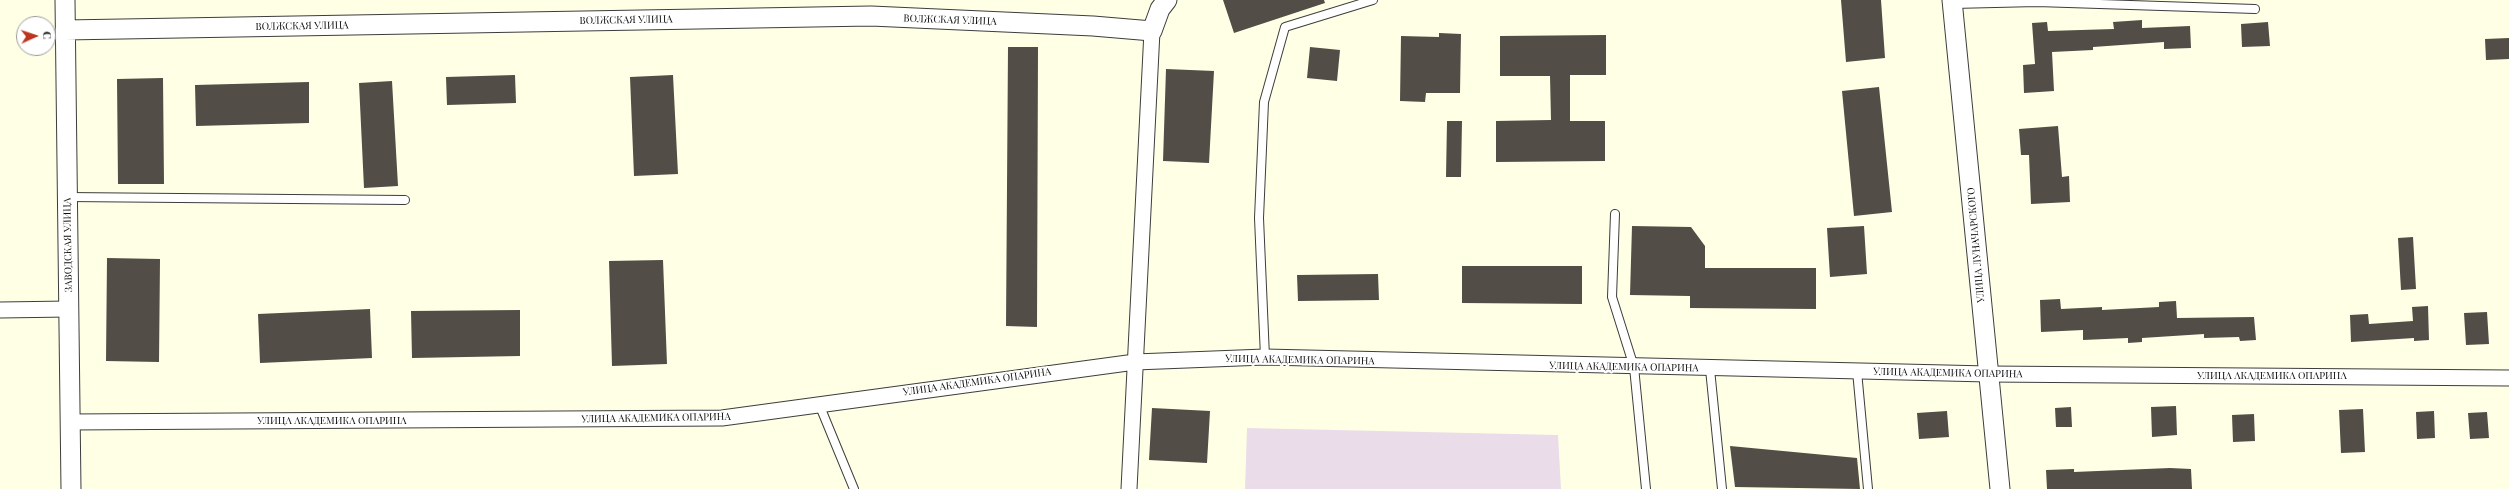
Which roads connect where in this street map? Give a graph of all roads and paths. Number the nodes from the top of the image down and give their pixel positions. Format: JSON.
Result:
{"nodes":[{"id":1,"x":65,"y":0,"type":"edge"},
{"id":2,"x":1167,"y":0,"type":"edge"},
{"id":3,"x":1373,"y":0,"type":"edge"},
{"id":4,"x":1952,"y":2,"type":"edge"},
{"id":5,"x":2255,"y":9,"type":"dead end"},
{"id":6,"x":65,"y":30,"type":"junction"},
{"id":7,"x":1152,"y":31,"type":"junction"},
{"id":8,"x":67,"y":197,"type":"junction"},
{"id":9,"x":405,"y":200,"type":"dead end"},
{"id":10,"x":1615,"y":214,"type":"dead end"},
{"id":11,"x":69,"y":309,"type":"junction"},
{"id":12,"x":0,"y":310,"type":"edge"},
{"id":13,"x":1265,"y":357,"type":"junction"},
{"id":14,"x":1135,"y":362,"type":"junction"},
{"id":15,"x":1634,"y":367,"type":"junction"},
{"id":16,"x":1710,"y":369,"type":"junction"},
{"id":17,"x":1857,"y":371,"type":"junction"},
{"id":18,"x":1988,"y":374,"type":"junction"},
{"id":19,"x":2509,"y":378,"type":"edge"},
{"id":20,"x":819,"y":404,"type":"junction"},
{"id":21,"x":71,"y":422,"type":"junction"},
{"id":22,"x":71,"y":489,"type":"edge"},
{"id":23,"x":854,"y":489,"type":"edge"},
{"id":24,"x":1129,"y":489,"type":"edge"},
{"id":25,"x":1646,"y":489,"type":"edge"},
{"id":26,"x":1722,"y":489,"type":"edge"},
{"id":27,"x":1868,"y":489,"type":"edge"},
{"id":28,"x":2000,"y":489,"type":"edge"}],
"edges":[{"from":1,"to":6,"type":"street","name":"ЗАВОДСКАЯ УЛИЦА"},
{"from":2,"to":7,"type":"street"},
{"from":3,"to":13,"type":"lane"},
{"from":4,"to":5,"type":"lane"},
{"from":4,"to":18,"type":"street","name":"УЛИЦА ЛУНАЧАРСКОГО"},
{"from":6,"to":7,"type":"street","name":"ВОЛЖСКАЯ УЛИЦА"},
{"from":6,"to":8,"type":"street","name":"ЗАВОДСКАЯ УЛИЦА"},
{"from":7,"to":14,"type":"street"},
{"from":8,"to":9,"type":"lane"},
{"from":8,"to":11,"type":"street","name":"ЗАВОДСКАЯ УЛИЦА"},
{"from":10,"to":15,"type":"lane"},
{"from":11,"to":12,"type":"street"},
{"from":11,"to":21,"type":"street","name":"ЗАВОДСКАЯ УЛИЦА"},
{"from":13,"to":14,"type":"street","name":"УЛИЦА АКАДЕМИКА ОПАРИНА"},
{"from":13,"to":15,"type":"street","name":"УЛИЦА АКАДЕМИКА ОПАРИНА"},
{"from":14,"to":20,"type":"street","name":"УЛИЦА АКАДЕМИКА ОПАРИНА"},
{"from":14,"to":24,"type":"street"},
{"from":15,"to":16,"type":"street","name":"УЛИЦА АКАДЕМИКА ОПАРИНА"},
{"from":15,"to":25,"type":"lane"},
{"from":16,"to":17,"type":"street","name":"УЛИЦА АКАДЕМИКА ОПАРИНА"},
{"from":16,"to":26,"type":"lane"},
{"from":17,"to":18,"type":"street","name":"УЛИЦА АКАДЕМИКА ОПАРИНА"},
{"from":17,"to":27,"type":"lane"},
{"from":18,"to":19,"type":"street","name":"УЛИЦА АКАДЕМИКА ОПАРИНА"},
{"from":18,"to":28,"type":"street","name":"УЛИЦА ЛУНАЧАРСКОГО"},
{"from":20,"to":21,"type":"street","name":"УЛИЦА АКАДЕМИКА ОПАРИНА"},
{"from":20,"to":23,"type":"lane"},
{"from":21,"to":22,"type":"street","name":"ЗАВОДСКАЯ УЛИЦА"}]}
